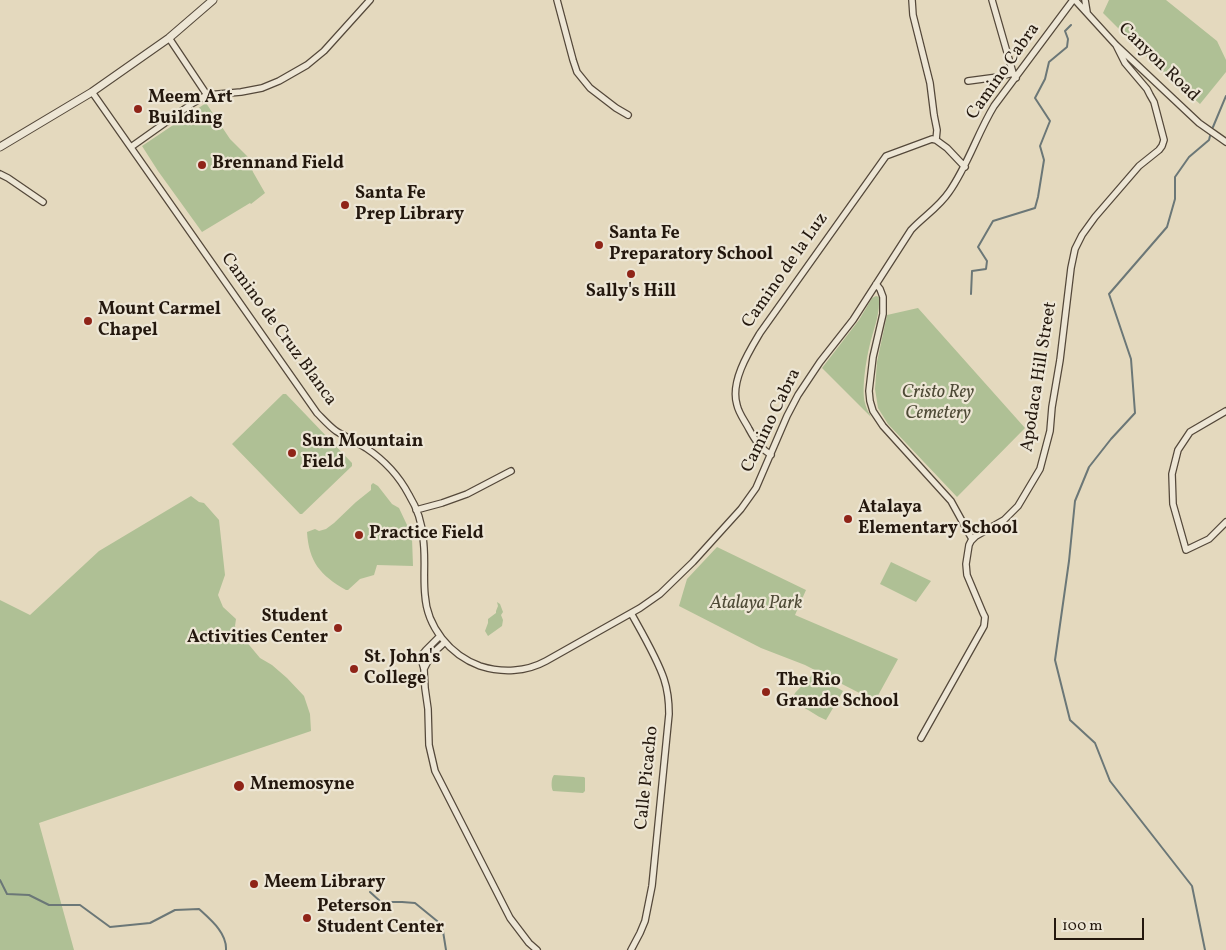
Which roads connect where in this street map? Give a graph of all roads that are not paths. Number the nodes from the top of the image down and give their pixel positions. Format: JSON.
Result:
{"nodes":[{"id":1,"x":213,"y":0,"type":"edge"},
{"id":2,"x":370,"y":0,"type":"edge"},
{"id":3,"x":557,"y":0,"type":"edge"},
{"id":4,"x":912,"y":0,"type":"edge"},
{"id":5,"x":992,"y":0,"type":"edge"},
{"id":6,"x":1074,"y":0,"type":"edge"},
{"id":7,"x":1085,"y":0,"type":"edge"},
{"id":8,"x":1088,"y":14,"type":"junction"},
{"id":9,"x":170,"y":38,"type":"junction"},
{"id":10,"x":1116,"y":45,"type":"junction"},
{"id":11,"x":1014,"y":76,"type":"junction"},
{"id":12,"x":968,"y":81,"type":"dead end"},
{"id":13,"x":92,"y":92,"type":"junction"},
{"id":14,"x":207,"y":95,"type":"junction"},
{"id":15,"x":628,"y":115,"type":"dead end"},
{"id":16,"x":936,"y":140,"type":"junction"},
{"id":17,"x":1226,"y":142,"type":"edge"},
{"id":18,"x":0,"y":147,"type":"edge"},
{"id":19,"x":131,"y":147,"type":"junction"},
{"id":20,"x":965,"y":167,"type":"junction"},
{"id":21,"x":0,"y":174,"type":"edge"},
{"id":22,"x":43,"y":202,"type":"dead end"},
{"id":23,"x":876,"y":284,"type":"junction"},
{"id":24,"x":1226,"y":411,"type":"edge"},
{"id":25,"x":770,"y":456,"type":"junction"},
{"id":26,"x":511,"y":471,"type":"dead end"},
{"id":27,"x":416,"y":510,"type":"junction"},
{"id":28,"x":1226,"y":522,"type":"edge"},
{"id":29,"x":972,"y":539,"type":"junction"},
{"id":30,"x":631,"y":613,"type":"junction"},
{"id":31,"x":442,"y":639,"type":"junction"},
{"id":32,"x":921,"y":738,"type":"dead end"},
{"id":33,"x":538,"y":950,"type":"edge"},
{"id":34,"x":631,"y":950,"type":"edge"}],
"edges":[{"from":1,"to":9,"type":"street"},
{"from":2,"to":14,"type":"street"},
{"from":3,"to":15,"type":"street"},
{"from":4,"to":16,"type":"street"},
{"from":5,"to":11,"type":"street"},
{"from":6,"to":8,"type":"street","name":"Canyon Road"},
{"from":6,"to":11,"type":"street","name":"Camino Cabra"},
{"from":7,"to":8,"type":"street"},
{"from":8,"to":10,"type":"street","name":"Canyon Road"},
{"from":9,"to":13,"type":"street"},
{"from":9,"to":14,"type":"street"},
{"from":10,"to":17,"type":"street","name":"Canyon Road"},
{"from":10,"to":29,"type":"street","name":"Apodaca Hill Street"},
{"from":11,"to":12,"type":"street"},
{"from":11,"to":20,"type":"street","name":"Camino Cabra"},
{"from":13,"to":18,"type":"street"},
{"from":13,"to":19,"type":"street","name":"Camino de Cruz Blanca"},
{"from":14,"to":19,"type":"street"},
{"from":16,"to":20,"type":"street"},
{"from":16,"to":25,"type":"street","name":"Camino de la Luz"},
{"from":19,"to":27,"type":"street","name":"Camino de Cruz Blanca"},
{"from":20,"to":23,"type":"street","name":"Camino Cabra"},
{"from":21,"to":22,"type":"street"},
{"from":23,"to":25,"type":"street","name":"Camino Cabra"},
{"from":23,"to":29,"type":"street"},
{"from":24,"to":28,"type":"street"},
{"from":25,"to":30,"type":"street","name":"Camino Cabra"},
{"from":26,"to":27,"type":"street"},
{"from":27,"to":31,"type":"street","name":"Camino de Cruz Blanca"},
{"from":29,"to":32,"type":"street"},
{"from":30,"to":31,"type":"street","name":"Camino Cabra"},
{"from":30,"to":34,"type":"street","name":"Calle Picacho"},
{"from":31,"to":33,"type":"street"}]}
